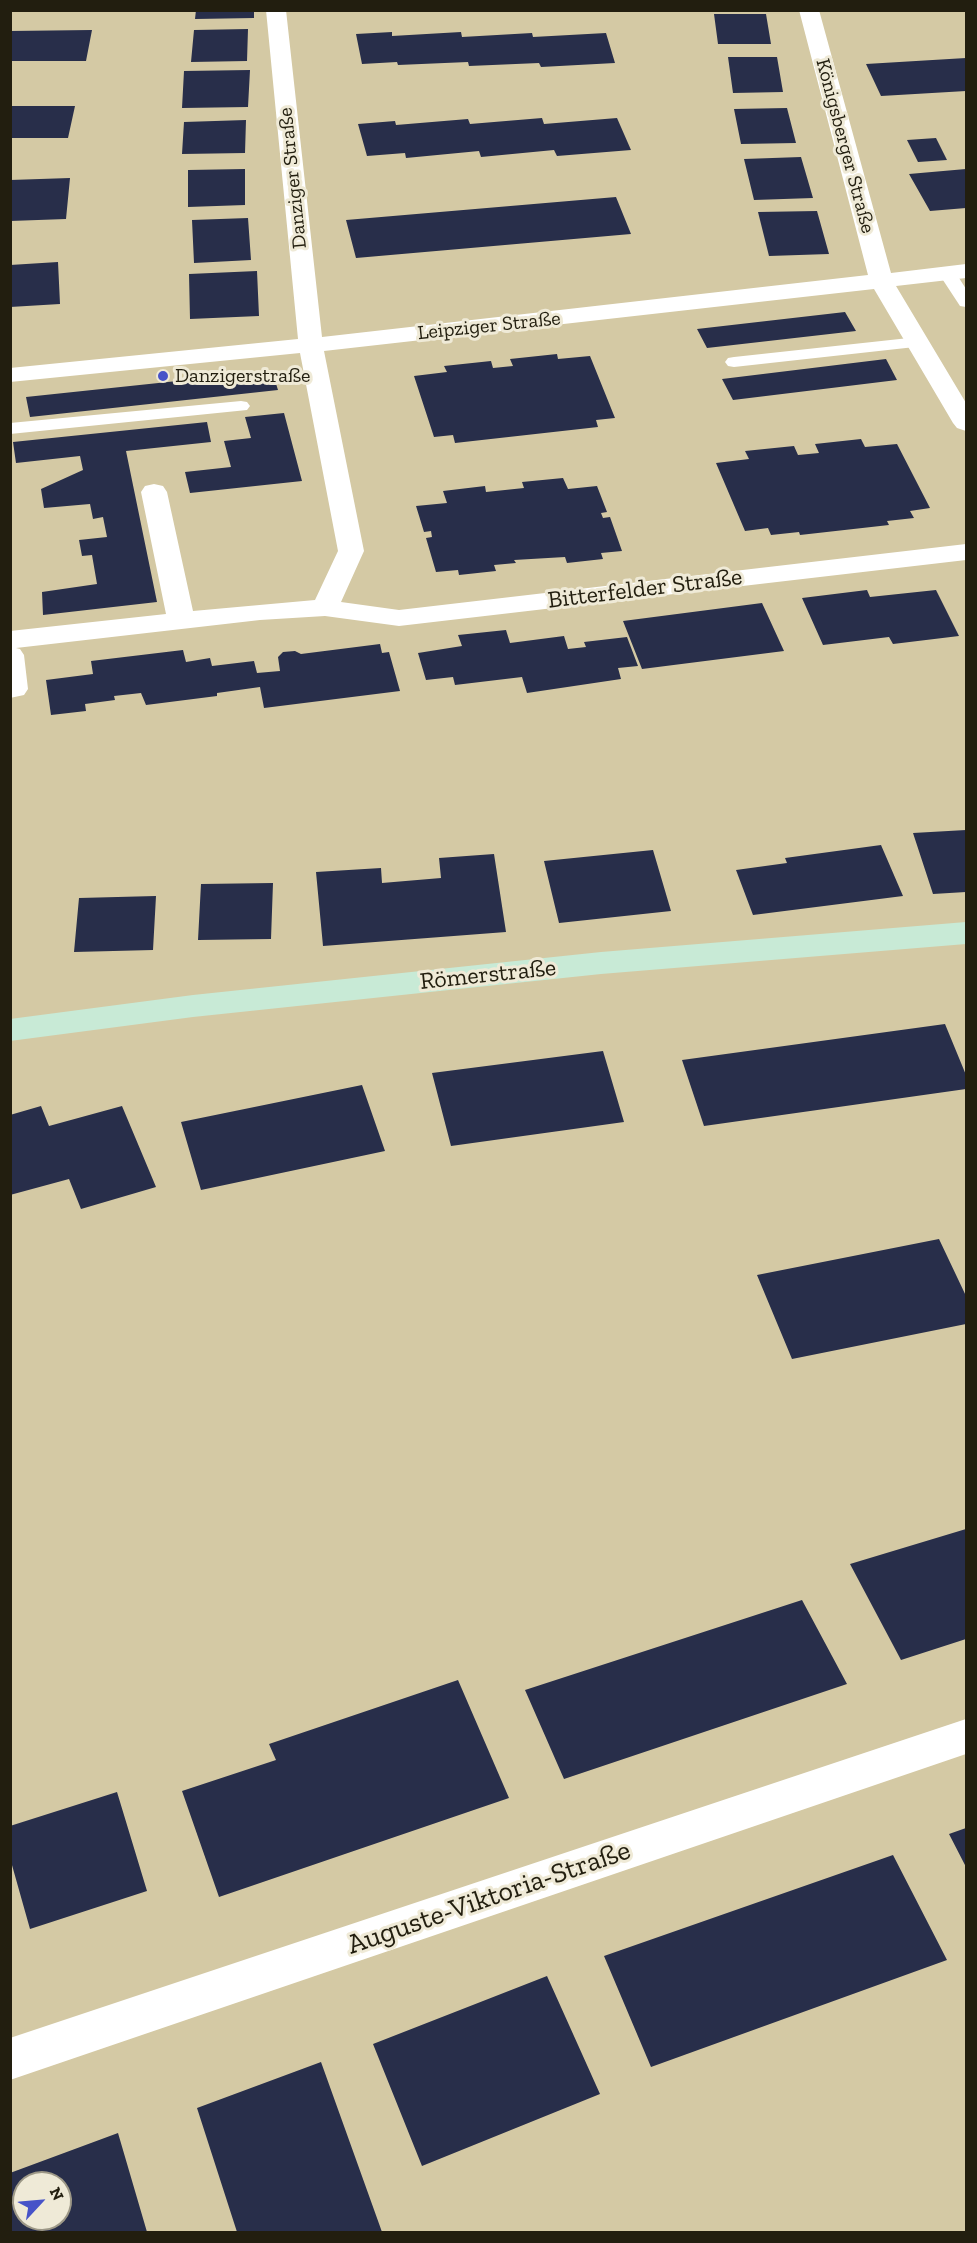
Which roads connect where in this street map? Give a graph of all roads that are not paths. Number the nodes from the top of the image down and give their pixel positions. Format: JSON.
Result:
{"nodes":[{"id":1,"x":276,"y":10,"type":"edge"},
{"id":2,"x":809,"y":10,"type":"edge"},
{"id":3,"x":957,"y":273,"type":"edge"},
{"id":4,"x":882,"y":282,"type":"junction"},
{"id":5,"x":966,"y":302,"type":"edge"},
{"id":6,"x":918,"y":342,"type":"junction"},
{"id":7,"x":310,"y":345,"type":"junction"},
{"id":8,"x":734,"y":362,"type":"dead end"},
{"id":9,"x":10,"y":375,"type":"edge"},
{"id":10,"x":241,"y":406,"type":"dead end"},
{"id":11,"x":966,"y":423,"type":"edge"},
{"id":12,"x":10,"y":429,"type":"edge"},
{"id":13,"x":154,"y":492,"type":"dead end"},
{"id":14,"x":966,"y":552,"type":"edge"},
{"id":15,"x":325,"y":608,"type":"junction"},
{"id":16,"x":180,"y":621,"type":"junction"},
{"id":17,"x":10,"y":640,"type":"edge"},
{"id":18,"x":10,"y":655,"type":"edge"},
{"id":19,"x":10,"y":689,"type":"edge"},
{"id":20,"x":966,"y":933,"type":"edge"},
{"id":21,"x":10,"y":1030,"type":"edge"},
{"id":22,"x":966,"y":1737,"type":"edge"},
{"id":23,"x":10,"y":2059,"type":"edge"}],
"edges":[{"from":1,"to":7,"type":"street","name":"Danziger Straße"},
{"from":2,"to":4,"type":"street","name":"Königsberger Straße"},
{"from":3,"to":4,"type":"street","name":"Leipziger Straße"},
{"from":3,"to":5,"type":"lane"},
{"from":4,"to":6,"type":"street","name":"Königsberger Straße"},
{"from":4,"to":7,"type":"street","name":"Leipziger Straße"},
{"from":6,"to":8,"type":"lane"},
{"from":6,"to":11,"type":"street","name":"Königsberger Straße"},
{"from":7,"to":9,"type":"street","name":"Leipziger Straße"},
{"from":7,"to":15,"type":"street"},
{"from":10,"to":12,"type":"lane"},
{"from":13,"to":16,"type":"street"},
{"from":14,"to":15,"type":"street","name":"Bitterfelder Straße"},
{"from":15,"to":16,"type":"street","name":"Bitterfelder Straße"},
{"from":16,"to":17,"type":"street","name":"Bitterfelder Straße"},
{"from":18,"to":19,"type":"street"},
{"from":20,"to":21,"type":"main road","name":"Römerstraße"},
{"from":22,"to":23,"type":"street","name":"Auguste-Viktoria-Straße"}]}
